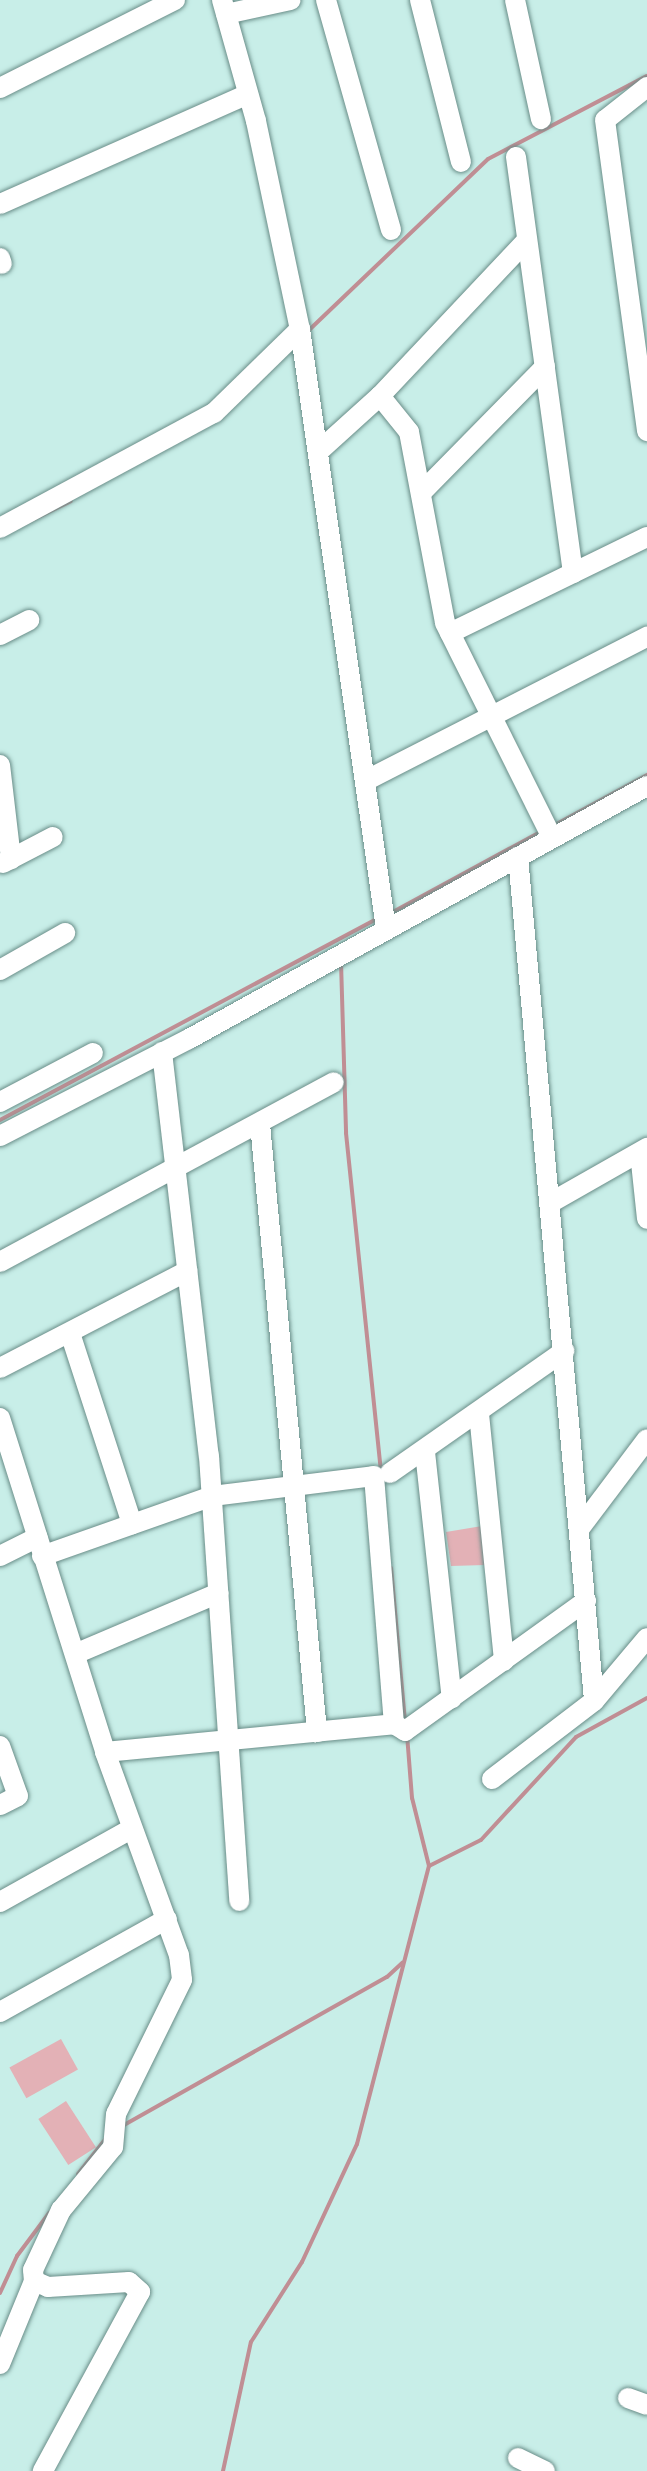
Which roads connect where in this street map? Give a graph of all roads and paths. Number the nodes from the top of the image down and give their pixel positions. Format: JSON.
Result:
{"nodes":[{"id":1,"x":175,"y":0,"type":"edge"},
{"id":2,"x":291,"y":0,"type":"edge"},
{"id":3,"x":326,"y":0,"type":"edge"},
{"id":4,"x":420,"y":0,"type":"edge"},
{"id":5,"x":515,"y":0,"type":"edge"},
{"id":6,"x":224,"y":7,"type":"edge"},
{"id":7,"x":647,"y":87,"type":"edge"},
{"id":8,"x":0,"y":88,"type":"edge"},
{"id":9,"x":248,"y":94,"type":"junction"},
{"id":10,"x":541,"y":119,"type":"dead end"},
{"id":11,"x":516,"y":157,"type":"dead end"},
{"id":12,"x":461,"y":162,"type":"dead end"},
{"id":13,"x":0,"y":204,"type":"edge"},
{"id":14,"x":391,"y":230,"type":"dead end"},
{"id":15,"x":527,"y":240,"type":"junction"},
{"id":16,"x":300,"y":329,"type":"junction"},
{"id":17,"x":545,"y":367,"type":"junction"},
{"id":18,"x":380,"y":396,"type":"junction"},
{"id":19,"x":647,"y":431,"type":"edge"},
{"id":20,"x":318,"y":452,"type":"junction"},
{"id":21,"x":421,"y":493,"type":"junction"},
{"id":22,"x":0,"y":528,"type":"edge"},
{"id":23,"x":647,"y":537,"type":"edge"},
{"id":24,"x":573,"y":573,"type":"junction"},
{"id":25,"x":29,"y":620,"type":"dead end"},
{"id":26,"x":450,"y":633,"type":"junction"},
{"id":27,"x":0,"y":635,"type":"edge"},
{"id":28,"x":647,"y":637,"type":"edge"},
{"id":29,"x":489,"y":717,"type":"junction"},
{"id":30,"x":0,"y":765,"type":"edge"},
{"id":31,"x":365,"y":781,"type":"junction"},
{"id":32,"x":647,"y":786,"type":"edge"},
{"id":33,"x":53,"y":837,"type":"dead end"},
{"id":34,"x":552,"y":838,"type":"junction"},
{"id":35,"x":518,"y":857,"type":"junction"},
{"id":36,"x":6,"y":862,"type":"edge"},
{"id":37,"x":386,"y":929,"type":"junction"},
{"id":38,"x":65,"y":933,"type":"dead end"},
{"id":39,"x":0,"y":970,"type":"edge"},
{"id":40,"x":162,"y":1052,"type":"junction"},
{"id":41,"x":93,"y":1053,"type":"dead end"},
{"id":42,"x":334,"y":1082,"type":"dead end"},
{"id":43,"x":0,"y":1102,"type":"edge"},
{"id":44,"x":260,"y":1124,"type":"junction"},
{"id":45,"x":0,"y":1136,"type":"edge"},
{"id":46,"x":643,"y":1151,"type":"edge"},
{"id":47,"x":173,"y":1170,"type":"junction"},
{"id":48,"x":550,"y":1203,"type":"junction"},
{"id":49,"x":647,"y":1219,"type":"edge"},
{"id":50,"x":0,"y":1262,"type":"edge"},
{"id":51,"x":187,"y":1271,"type":"junction"},
{"id":52,"x":70,"y":1333,"type":"junction"},
{"id":53,"x":564,"y":1351,"type":"junction"},
{"id":54,"x":0,"y":1368,"type":"edge"},
{"id":55,"x":479,"y":1414,"type":"junction"},
{"id":56,"x":0,"y":1418,"type":"edge"},
{"id":57,"x":647,"y":1439,"type":"edge"},
{"id":58,"x":425,"y":1452,"type":"junction"},
{"id":59,"x":390,"y":1473,"type":"dead end"},
{"id":60,"x":295,"y":1486,"type":"junction"},
{"id":61,"x":212,"y":1496,"type":"junction"},
{"id":62,"x":132,"y":1524,"type":"junction"},
{"id":63,"x":580,"y":1528,"type":"junction"},
{"id":64,"x":40,"y":1547,"type":"junction"},
{"id":65,"x":0,"y":1556,"type":"edge"},
{"id":66,"x":219,"y":1593,"type":"junction"},
{"id":67,"x":586,"y":1601,"type":"junction"},
{"id":68,"x":647,"y":1638,"type":"edge"},
{"id":69,"x":75,"y":1654,"type":"junction"},
{"id":70,"x":504,"y":1661,"type":"junction"},
{"id":71,"x":452,"y":1699,"type":"junction"},
{"id":72,"x":594,"y":1701,"type":"junction"},
{"id":73,"x":394,"y":1724,"type":"junction"},
{"id":74,"x":317,"y":1732,"type":"junction"},
{"id":75,"x":228,"y":1740,"type":"junction"},
{"id":76,"x":0,"y":1746,"type":"edge"},
{"id":77,"x":105,"y":1752,"type":"junction"},
{"id":78,"x":492,"y":1779,"type":"dead end"},
{"id":79,"x":0,"y":1805,"type":"edge"},
{"id":80,"x":131,"y":1829,"type":"junction"},
{"id":81,"x":239,"y":1901,"type":"dead end"},
{"id":82,"x":0,"y":1902,"type":"edge"},
{"id":83,"x":167,"y":1919,"type":"junction"},
{"id":84,"x":0,"y":2012,"type":"edge"},
{"id":85,"x":34,"y":2281,"type":"junction"},
{"id":86,"x":0,"y":2364,"type":"edge"},
{"id":87,"x":518,"y":2458,"type":"dead end"},
{"id":88,"x":43,"y":2471,"type":"edge"},
{"id":89,"x":545,"y":2471,"type":"edge"}],
"edges":[{"from":1,"to":8,"type":"street"},
{"from":2,"to":6,"type":"street"},
{"from":3,"to":14,"type":"street"},
{"from":4,"to":12,"type":"street"},
{"from":5,"to":10,"type":"street"},
{"from":6,"to":9,"type":"street"},
{"from":7,"to":19,"type":"street"},
{"from":9,"to":13,"type":"street"},
{"from":9,"to":16,"type":"street"},
{"from":11,"to":15,"type":"street"},
{"from":15,"to":17,"type":"street"},
{"from":15,"to":18,"type":"street"},
{"from":16,"to":20,"type":"street"},
{"from":16,"to":22,"type":"street"},
{"from":17,"to":21,"type":"street"},
{"from":17,"to":24,"type":"street"},
{"from":18,"to":20,"type":"street"},
{"from":18,"to":21,"type":"street"},
{"from":20,"to":31,"type":"street"},
{"from":21,"to":26,"type":"street"},
{"from":23,"to":24,"type":"street"},
{"from":24,"to":26,"type":"street"},
{"from":25,"to":27,"type":"street"},
{"from":26,"to":29,"type":"street"},
{"from":28,"to":29,"type":"street"},
{"from":29,"to":31,"type":"street"},
{"from":29,"to":34,"type":"street"},
{"from":30,"to":36,"type":"street"},
{"from":31,"to":37,"type":"street"},
{"from":32,"to":34,"type":"street"},
{"from":33,"to":36,"type":"street"},
{"from":34,"to":35,"type":"street"},
{"from":35,"to":37,"type":"street"},
{"from":35,"to":48,"type":"street"},
{"from":37,"to":40,"type":"street"},
{"from":38,"to":39,"type":"street"},
{"from":40,"to":45,"type":"street"},
{"from":40,"to":47,"type":"street"},
{"from":41,"to":43,"type":"street"},
{"from":42,"to":44,"type":"street"},
{"from":44,"to":47,"type":"street"},
{"from":44,"to":60,"type":"street"},
{"from":46,"to":48,"type":"street"},
{"from":46,"to":49,"type":"street"},
{"from":47,"to":50,"type":"street"},
{"from":47,"to":51,"type":"street"},
{"from":48,"to":53,"type":"street"},
{"from":51,"to":52,"type":"street"},
{"from":51,"to":61,"type":"street"},
{"from":52,"to":54,"type":"street"},
{"from":52,"to":62,"type":"street"},
{"from":53,"to":55,"type":"street"},
{"from":53,"to":63,"type":"street"},
{"from":55,"to":58,"type":"street"},
{"from":55,"to":70,"type":"street"},
{"from":56,"to":64,"type":"street"},
{"from":57,"to":63,"type":"street"},
{"from":58,"to":59,"type":"street"},
{"from":58,"to":71,"type":"street"},
{"from":60,"to":61,"type":"street"},
{"from":60,"to":73,"type":"street"},
{"from":60,"to":74,"type":"street"},
{"from":61,"to":62,"type":"street"},
{"from":61,"to":66,"type":"street"},
{"from":62,"to":64,"type":"street"},
{"from":63,"to":67,"type":"street"},
{"from":64,"to":65,"type":"street"},
{"from":64,"to":69,"type":"street"},
{"from":66,"to":69,"type":"street"},
{"from":66,"to":75,"type":"street"},
{"from":67,"to":70,"type":"street"},
{"from":67,"to":72,"type":"street"},
{"from":68,"to":72,"type":"street"},
{"from":69,"to":77,"type":"street"},
{"from":70,"to":71,"type":"street"},
{"from":71,"to":73,"type":"street"},
{"from":72,"to":78,"type":"street"},
{"from":73,"to":74,"type":"street"},
{"from":74,"to":75,"type":"street"},
{"from":75,"to":77,"type":"street"},
{"from":75,"to":81,"type":"street"},
{"from":76,"to":79,"type":"street"},
{"from":77,"to":80,"type":"street"},
{"from":80,"to":82,"type":"street"},
{"from":80,"to":83,"type":"street"},
{"from":83,"to":84,"type":"street"},
{"from":83,"to":85,"type":"street"},
{"from":85,"to":86,"type":"street"},
{"from":85,"to":88,"type":"street"},
{"from":87,"to":89,"type":"street"}]}
